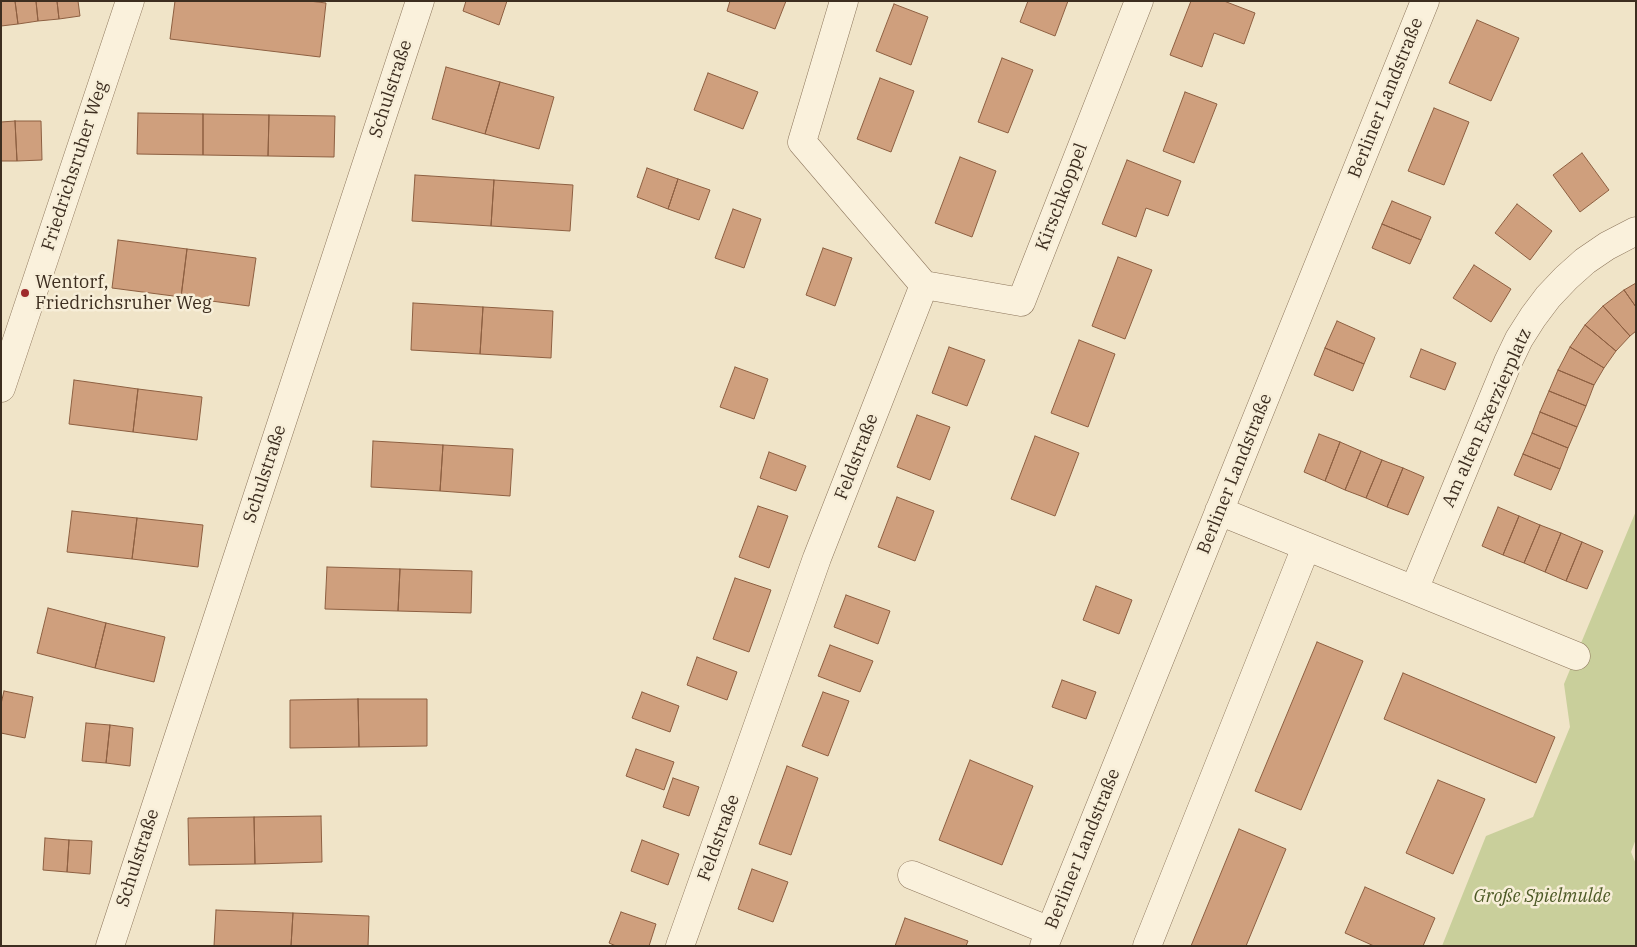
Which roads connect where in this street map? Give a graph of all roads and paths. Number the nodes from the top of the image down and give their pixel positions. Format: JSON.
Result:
{"nodes":[{"id":1,"x":130,"y":1,"type":"edge"},
{"id":2,"x":420,"y":1,"type":"edge"},
{"id":3,"x":844,"y":1,"type":"edge"},
{"id":4,"x":1139,"y":1,"type":"edge"},
{"id":5,"x":1424,"y":1,"type":"edge"},
{"id":6,"x":1636,"y":231,"type":"edge"},
{"id":7,"x":924,"y":285,"type":"junction"},
{"id":8,"x":1,"y":388,"type":"edge"},
{"id":9,"x":1219,"y":512,"type":"junction"},
{"id":10,"x":1306,"y":546,"type":"junction"},
{"id":11,"x":1414,"y":590,"type":"junction"},
{"id":12,"x":1576,"y":656,"type":"dead end"},
{"id":13,"x":912,"y":875,"type":"dead end"},
{"id":14,"x":1047,"y":938,"type":"edge"},
{"id":15,"x":110,"y":946,"type":"edge"},
{"id":16,"x":680,"y":946,"type":"edge"},
{"id":17,"x":1147,"y":946,"type":"edge"}],
"edges":[{"from":1,"to":8,"type":"street","name":"Friedrichsruher Weg"},
{"from":2,"to":15,"type":"street","name":"Schulstraße"},
{"from":3,"to":7,"type":"street"},
{"from":4,"to":7,"type":"street","name":"Kirschkoppel"},
{"from":5,"to":9,"type":"street","name":"Berliner Landstraße"},
{"from":6,"to":11,"type":"street","name":"Am alten Exerzierplatz"},
{"from":7,"to":16,"type":"street","name":"Feldstraße"},
{"from":9,"to":10,"type":"street"},
{"from":9,"to":14,"type":"street","name":"Berliner Landstraße"},
{"from":10,"to":11,"type":"street"},
{"from":10,"to":17,"type":"street"},
{"from":11,"to":12,"type":"street"},
{"from":13,"to":14,"type":"street"}]}
